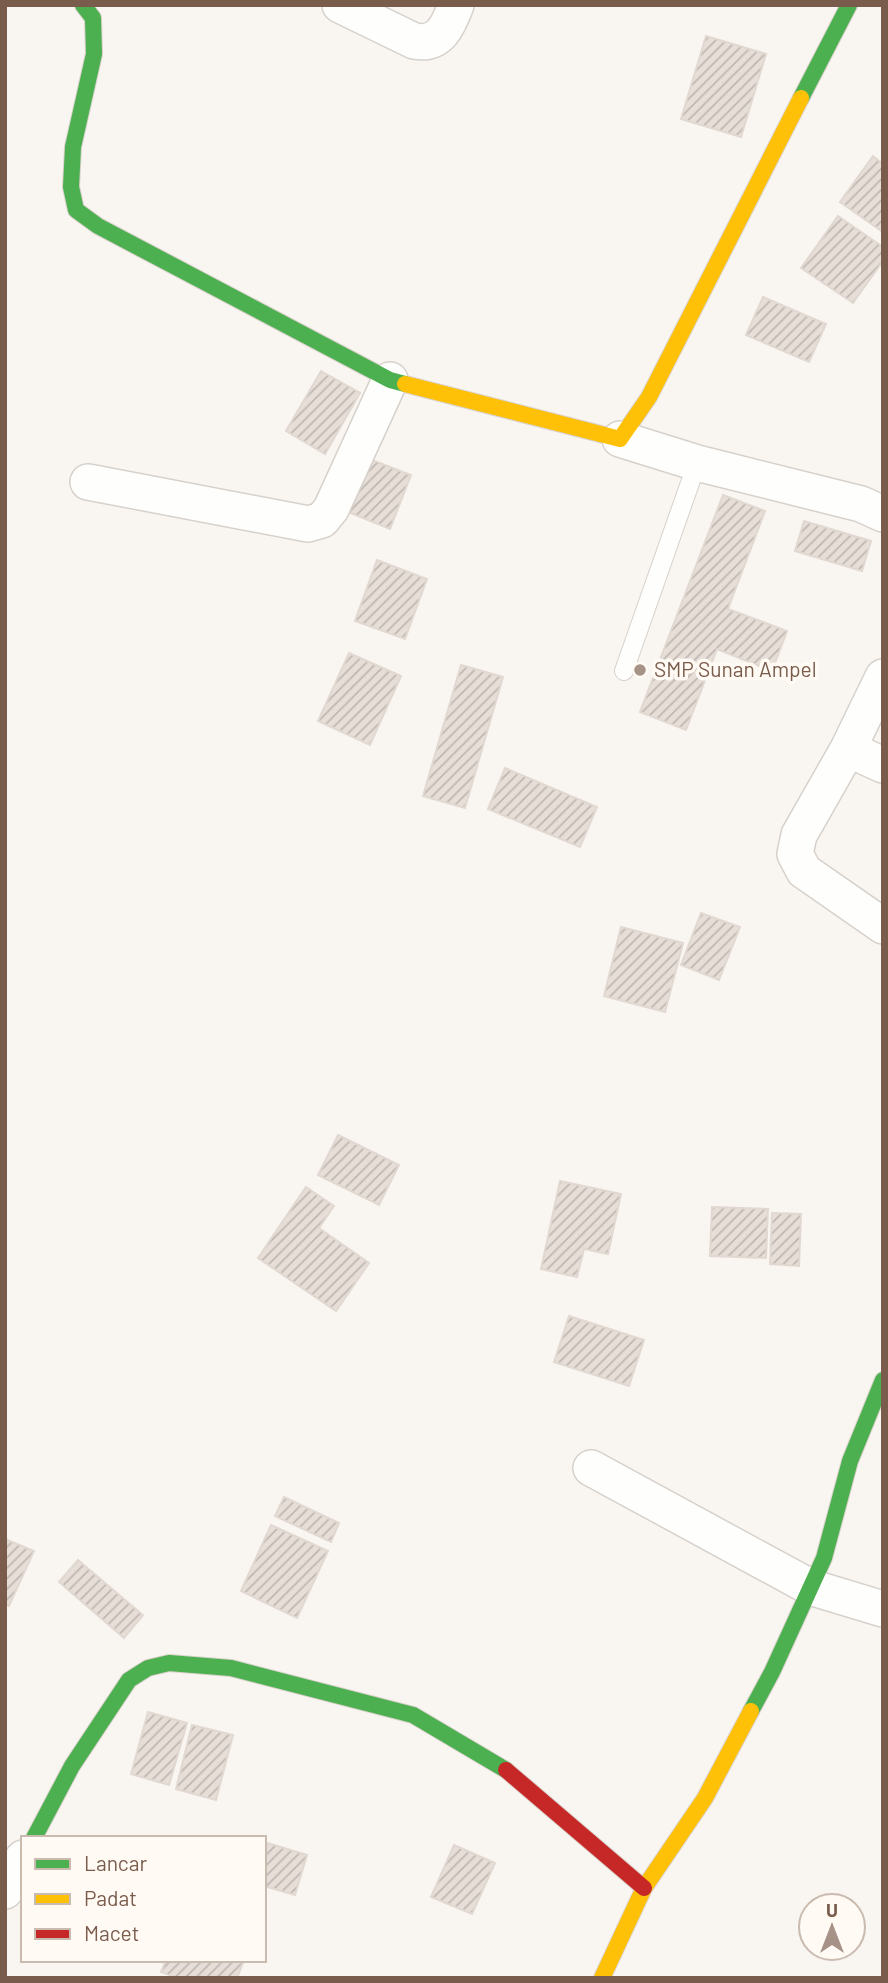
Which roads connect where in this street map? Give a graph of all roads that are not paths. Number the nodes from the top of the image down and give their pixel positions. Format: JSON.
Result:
{"nodes":[{"id":1,"x":83,"y":5,"type":"edge"},
{"id":2,"x":340,"y":5,"type":"edge"},
{"id":3,"x":456,"y":5,"type":"edge"},
{"id":4,"x":849,"y":5,"type":"edge"},
{"id":5,"x":390,"y":380,"type":"junction"},
{"id":6,"x":620,"y":439,"type":"junction"},
{"id":7,"x":697,"y":463,"type":"junction"},
{"id":8,"x":88,"y":482,"type":"dead end"},
{"id":9,"x":883,"y":514,"type":"edge"},
{"id":10,"x":624,"y":671,"type":"dead end"},
{"id":11,"x":883,"y":677,"type":"edge"},
{"id":12,"x":848,"y":749,"type":"junction"},
{"id":13,"x":883,"y":765,"type":"edge"},
{"id":14,"x":883,"y":926,"type":"edge"},
{"id":15,"x":883,"y":1380,"type":"edge"},
{"id":16,"x":591,"y":1468,"type":"dead end"},
{"id":17,"x":810,"y":1587,"type":"junction"},
{"id":18,"x":883,"y":1609,"type":"edge"},
{"id":19,"x":35,"y":1836,"type":"edge"},
{"id":20,"x":21,"y":1862,"type":"edge"},
{"id":21,"x":644,"y":1888,"type":"junction"},
{"id":22,"x":5,"y":1891,"type":"edge"},
{"id":23,"x":602,"y":1978,"type":"edge"}],
"edges":[{"from":1,"to":5,"type":"street"},
{"from":2,"to":3,"type":"street"},
{"from":4,"to":6,"type":"street"},
{"from":5,"to":6,"type":"street"},
{"from":5,"to":8,"type":"street"},
{"from":6,"to":7,"type":"street"},
{"from":7,"to":9,"type":"street"},
{"from":7,"to":10,"type":"lane"},
{"from":11,"to":12,"type":"street"},
{"from":12,"to":13,"type":"street"},
{"from":12,"to":14,"type":"street"},
{"from":15,"to":17,"type":"street"},
{"from":16,"to":17,"type":"street"},
{"from":17,"to":18,"type":"street"},
{"from":17,"to":21,"type":"street"},
{"from":19,"to":21,"type":"street"},
{"from":20,"to":22,"type":"street"},
{"from":21,"to":23,"type":"street"}]}
